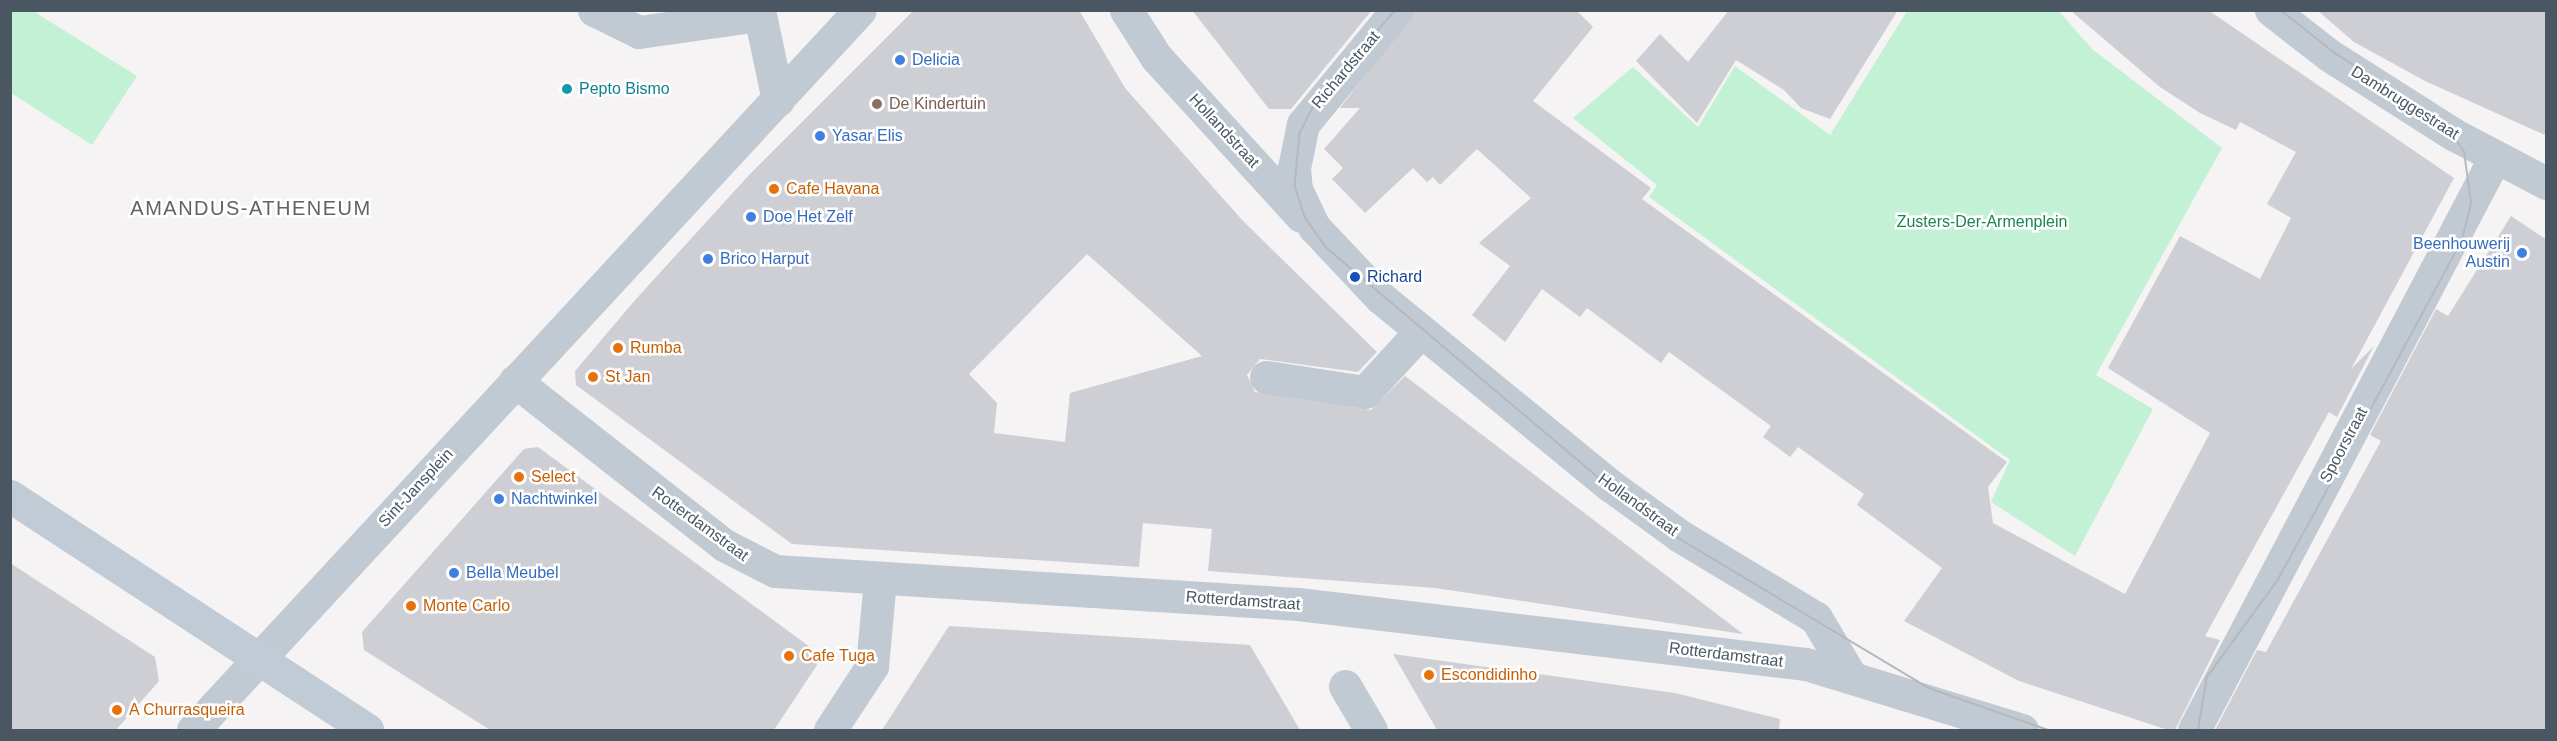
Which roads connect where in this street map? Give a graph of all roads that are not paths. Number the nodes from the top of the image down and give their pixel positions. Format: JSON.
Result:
{"nodes":[{"id":1,"x":594,"y":10,"type":"edge"},
{"id":2,"x":860,"y":10,"type":"edge"},
{"id":3,"x":1126,"y":10,"type":"edge"},
{"id":4,"x":1397,"y":10,"type":"edge"},
{"id":5,"x":2271,"y":10,"type":"edge"},
{"id":6,"x":759,"y":13,"type":"edge"},
{"id":7,"x":778,"y":100,"type":"junction"},
{"id":8,"x":2494,"y":159,"type":"junction"},
{"id":9,"x":1294,"y":168,"type":"joint"},
{"id":10,"x":2547,"y":183,"type":"edge"},
{"id":11,"x":1328,"y":246,"type":"junction"},
{"id":12,"x":1421,"y":331,"type":"junction"},
{"id":13,"x":1266,"y":377,"type":"dead end"},
{"id":14,"x":515,"y":381,"type":"junction"},
{"id":15,"x":10,"y":496,"type":"edge"},
{"id":16,"x":880,"y":580,"type":"junction"},
{"id":17,"x":256,"y":659,"type":"junction"},
{"id":18,"x":1850,"y":675,"type":"junction"},
{"id":19,"x":1346,"y":686,"type":"dead end"},
{"id":20,"x":193,"y":730,"type":"edge"},
{"id":21,"x":367,"y":730,"type":"edge"},
{"id":22,"x":830,"y":730,"type":"edge"},
{"id":23,"x":1371,"y":730,"type":"edge"},
{"id":24,"x":2022,"y":730,"type":"edge"},
{"id":25,"x":2194,"y":730,"type":"edge"}],
"edges":[{"from":1,"to":6,"type":"street"},
{"from":2,"to":7,"type":"street","name":"Sint-Jansplein"},
{"from":3,"to":11,"type":"street","name":"Hollandstraat"},
{"from":4,"to":9,"type":"street","name":"Richardstraat"},
{"from":5,"to":8,"type":"street","name":"Dambruggestraat"},
{"from":6,"to":7,"type":"street"},
{"from":7,"to":14,"type":"street","name":"Sint-Jansplein"},
{"from":8,"to":10,"type":"street","name":"Dambruggestraat"},
{"from":8,"to":25,"type":"street","name":"Spoorstraat"},
{"from":9,"to":11,"type":"street","name":"Hollandstraat"},
{"from":11,"to":12,"type":"street","name":"Hollandstraat"},
{"from":12,"to":13,"type":"street"},
{"from":12,"to":18,"type":"street","name":"Hollandstraat"},
{"from":14,"to":16,"type":"street","name":"Rotterdamstraat"},
{"from":14,"to":17,"type":"street","name":"Sint-Jansplein"},
{"from":15,"to":17,"type":"street"},
{"from":16,"to":18,"type":"street","name":"Rotterdamstraat"},
{"from":16,"to":22,"type":"street"},
{"from":17,"to":20,"type":"street","name":"Sint-Jansplein"},
{"from":17,"to":21,"type":"street"},
{"from":18,"to":24,"type":"street","name":"Rotterdamstraat"},
{"from":19,"to":23,"type":"street"}]}
